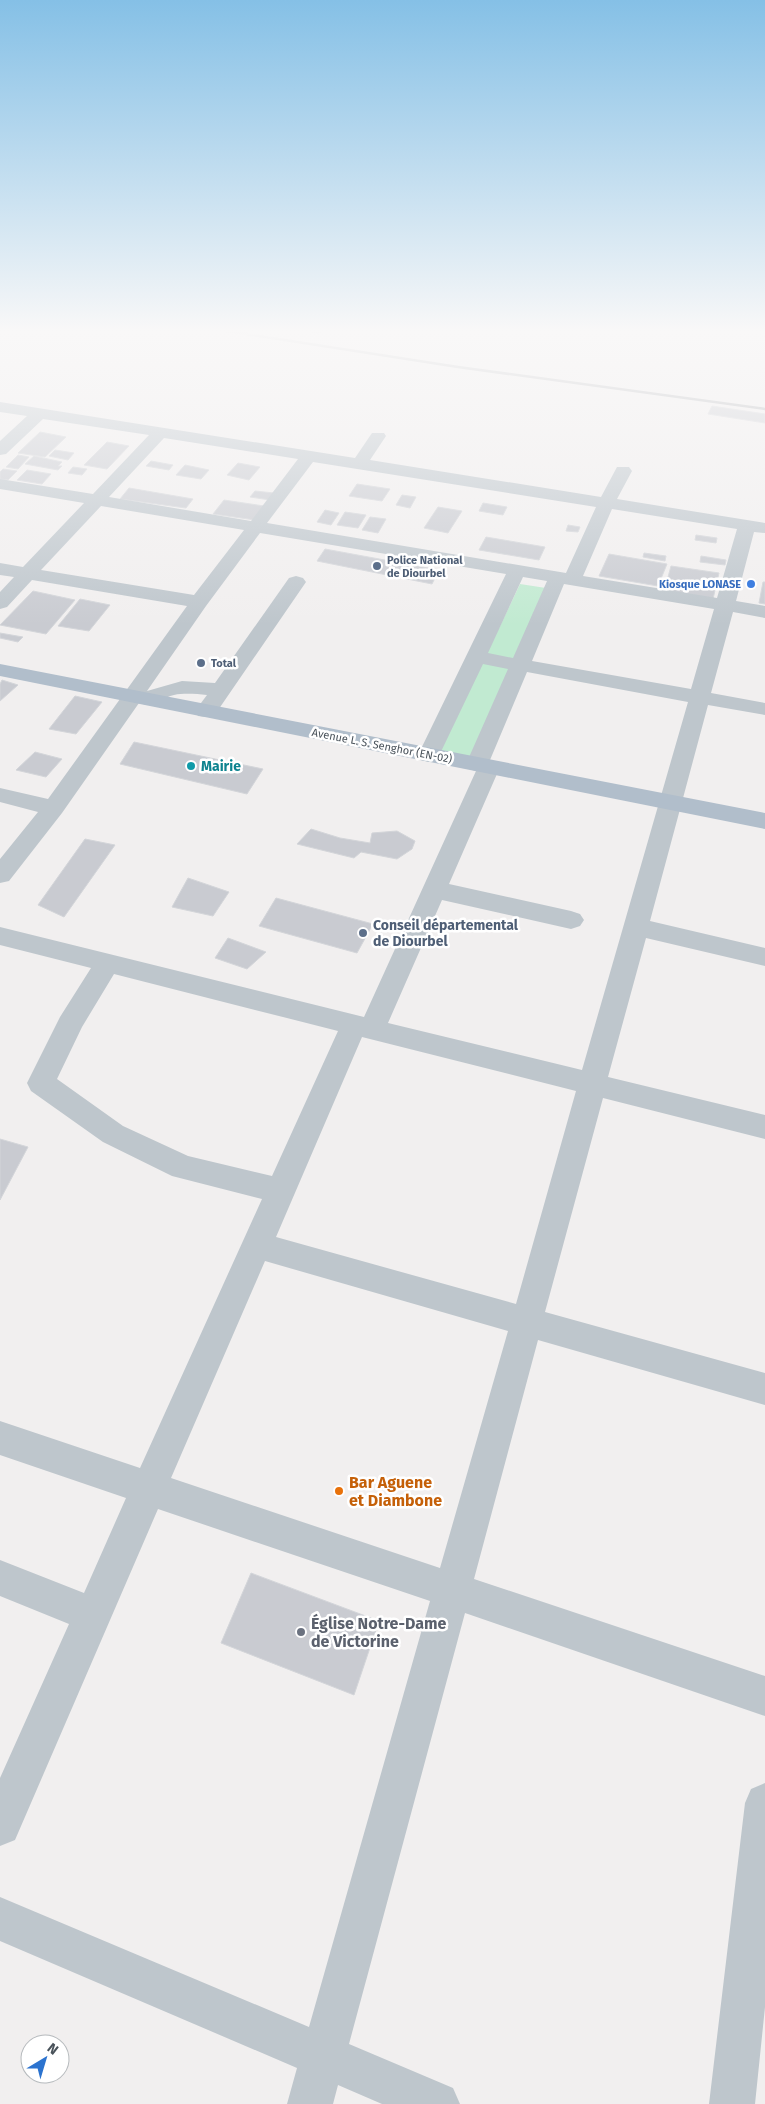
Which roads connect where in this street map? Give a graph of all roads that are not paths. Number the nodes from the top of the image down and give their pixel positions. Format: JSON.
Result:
{"nodes":[{"id":1,"x":24,"y":428,"type":"edge"},
{"id":2,"x":129,"y":428,"type":"edge"},
{"id":3,"x":160,"y":433,"type":"junction"},
{"id":4,"x":378,"y":436,"type":"dead end"},
{"id":5,"x":0,"y":450,"type":"edge"},
{"id":6,"x":309,"y":456,"type":"junction"},
{"id":7,"x":359,"y":464,"type":"junction"},
{"id":8,"x":623,"y":471,"type":"dead end"},
{"id":9,"x":0,"y":484,"type":"edge"},
{"id":10,"x":97,"y":500,"type":"junction"},
{"id":11,"x":606,"y":503,"type":"junction"},
{"id":12,"x":256,"y":527,"type":"junction"},
{"id":13,"x":756,"y":527,"type":"edge"},
{"id":14,"x":0,"y":568,"type":"edge"},
{"id":15,"x":517,"y":571,"type":"junction"},
{"id":16,"x":28,"y":573,"type":"junction"},
{"id":17,"x":565,"y":579,"type":"junction"},
{"id":18,"x":296,"y":582,"type":"dead end"},
{"id":19,"x":199,"y":602,"type":"junction"},
{"id":20,"x":0,"y":603,"type":"edge"},
{"id":21,"x":724,"y":605,"type":"junction"},
{"id":22,"x":765,"y":612,"type":"edge"},
{"id":23,"x":475,"y":657,"type":"junction"},
{"id":24,"x":521,"y":665,"type":"junction"},
{"id":25,"x":0,"y":670,"type":"edge"},
{"id":26,"x":220,"y":690,"type":"junction"},
{"id":27,"x":699,"y":697,"type":"junction"},
{"id":28,"x":140,"y":698,"type":"junction"},
{"id":29,"x":765,"y":709,"type":"edge"},
{"id":30,"x":206,"y":711,"type":"junction"},
{"id":31,"x":429,"y":755,"type":"junction"},
{"id":32,"x":483,"y":765,"type":"junction"},
{"id":33,"x":0,"y":795,"type":"edge"},
{"id":34,"x":670,"y":802,"type":"junction"},
{"id":35,"x":54,"y":808,"type":"junction"},
{"id":36,"x":765,"y":821,"type":"edge"},
{"id":37,"x":0,"y":875,"type":"edge"},
{"id":38,"x":433,"y":889,"type":"junction"},
{"id":39,"x":571,"y":920,"type":"dead end"},
{"id":40,"x":635,"y":927,"type":"junction"},
{"id":41,"x":0,"y":936,"type":"edge"},
{"id":42,"x":765,"y":957,"type":"edge"},
{"id":43,"x":107,"y":963,"type":"junction"},
{"id":44,"x":363,"y":1027,"type":"junction"},
{"id":45,"x":592,"y":1084,"type":"junction"},
{"id":46,"x":765,"y":1127,"type":"edge"},
{"id":47,"x":281,"y":1191,"type":"junction"},
{"id":48,"x":257,"y":1244,"type":"junction"},
{"id":49,"x":527,"y":1321,"type":"junction"},
{"id":50,"x":765,"y":1389,"type":"edge"},
{"id":51,"x":0,"y":1438,"type":"edge"},
{"id":52,"x":149,"y":1488,"type":"junction"},
{"id":53,"x":0,"y":1578,"type":"edge"},
{"id":54,"x":452,"y":1591,"type":"junction"},
{"id":55,"x":93,"y":1615,"type":"junction"},
{"id":56,"x":765,"y":1696,"type":"edge"},
{"id":57,"x":765,"y":1803,"type":"edge"},
{"id":58,"x":0,"y":1825,"type":"edge"},
{"id":59,"x":0,"y":1919,"type":"edge"},
{"id":60,"x":323,"y":2056,"type":"junction"},
{"id":61,"x":310,"y":2104,"type":"edge"},
{"id":62,"x":437,"y":2104,"type":"edge"},
{"id":63,"x":732,"y":2104,"type":"edge"}],
"edges":[{"from":1,"to":5,"type":"street"},
{"from":2,"to":3,"type":"street"},
{"from":3,"to":6,"type":"street"},
{"from":3,"to":10,"type":"street"},
{"from":4,"to":7,"type":"street"},
{"from":6,"to":7,"type":"street"},
{"from":6,"to":12,"type":"street"},
{"from":7,"to":11,"type":"street"},
{"from":8,"to":11,"type":"street"},
{"from":9,"to":10,"type":"street"},
{"from":10,"to":12,"type":"street"},
{"from":10,"to":16,"type":"street"},
{"from":11,"to":13,"type":"street"},
{"from":11,"to":17,"type":"street"},
{"from":12,"to":15,"type":"street"},
{"from":12,"to":19,"type":"street"},
{"from":13,"to":21,"type":"street"},
{"from":14,"to":16,"type":"street"},
{"from":15,"to":17,"type":"street"},
{"from":15,"to":23,"type":"street"},
{"from":16,"to":19,"type":"street"},
{"from":16,"to":20,"type":"street"},
{"from":17,"to":21,"type":"street"},
{"from":17,"to":24,"type":"street"},
{"from":18,"to":26,"type":"street"},
{"from":19,"to":28,"type":"street"},
{"from":21,"to":22,"type":"street"},
{"from":21,"to":27,"type":"street"},
{"from":23,"to":24,"type":"street"},
{"from":23,"to":31,"type":"street"},
{"from":24,"to":27,"type":"street"},
{"from":24,"to":32,"type":"street"},
{"from":25,"to":28,"type":"main road","name":"Avenue L. S. Senghor (EN-02)"},
{"from":26,"to":28,"type":"street"},
{"from":26,"to":30,"type":"street"},
{"from":27,"to":29,"type":"street"},
{"from":27,"to":34,"type":"street"},
{"from":28,"to":30,"type":"main road","name":"Avenue L. S. Senghor (EN-02)"},
{"from":28,"to":35,"type":"street"},
{"from":30,"to":31,"type":"main road","name":"Avenue L. S. Senghor (EN-02)"},
{"from":31,"to":32,"type":"main road","name":"Avenue L. S. Senghor (EN-02)"},
{"from":32,"to":34,"type":"main road","name":"Avenue L. S. Senghor (EN-02)"},
{"from":32,"to":38,"type":"street"},
{"from":33,"to":35,"type":"street"},
{"from":34,"to":36,"type":"main road","name":"Avenue L. S. Senghor (EN-02)"},
{"from":34,"to":40,"type":"street"},
{"from":35,"to":37,"type":"street"},
{"from":38,"to":39,"type":"street"},
{"from":38,"to":44,"type":"street"},
{"from":40,"to":42,"type":"street"},
{"from":40,"to":45,"type":"street"},
{"from":41,"to":43,"type":"street"},
{"from":43,"to":44,"type":"street"},
{"from":43,"to":47,"type":"street"},
{"from":44,"to":45,"type":"street"},
{"from":44,"to":47,"type":"street"},
{"from":45,"to":46,"type":"street"},
{"from":45,"to":49,"type":"street"},
{"from":47,"to":48,"type":"street"},
{"from":48,"to":49,"type":"street"},
{"from":48,"to":52,"type":"street"},
{"from":49,"to":50,"type":"street"},
{"from":49,"to":54,"type":"street"},
{"from":51,"to":52,"type":"street"},
{"from":52,"to":54,"type":"street"},
{"from":52,"to":55,"type":"street"},
{"from":53,"to":55,"type":"street"},
{"from":54,"to":56,"type":"street"},
{"from":54,"to":60,"type":"street"},
{"from":55,"to":58,"type":"street"},
{"from":57,"to":63,"type":"street"},
{"from":59,"to":60,"type":"street"},
{"from":60,"to":61,"type":"street"},
{"from":60,"to":62,"type":"street"}]}
